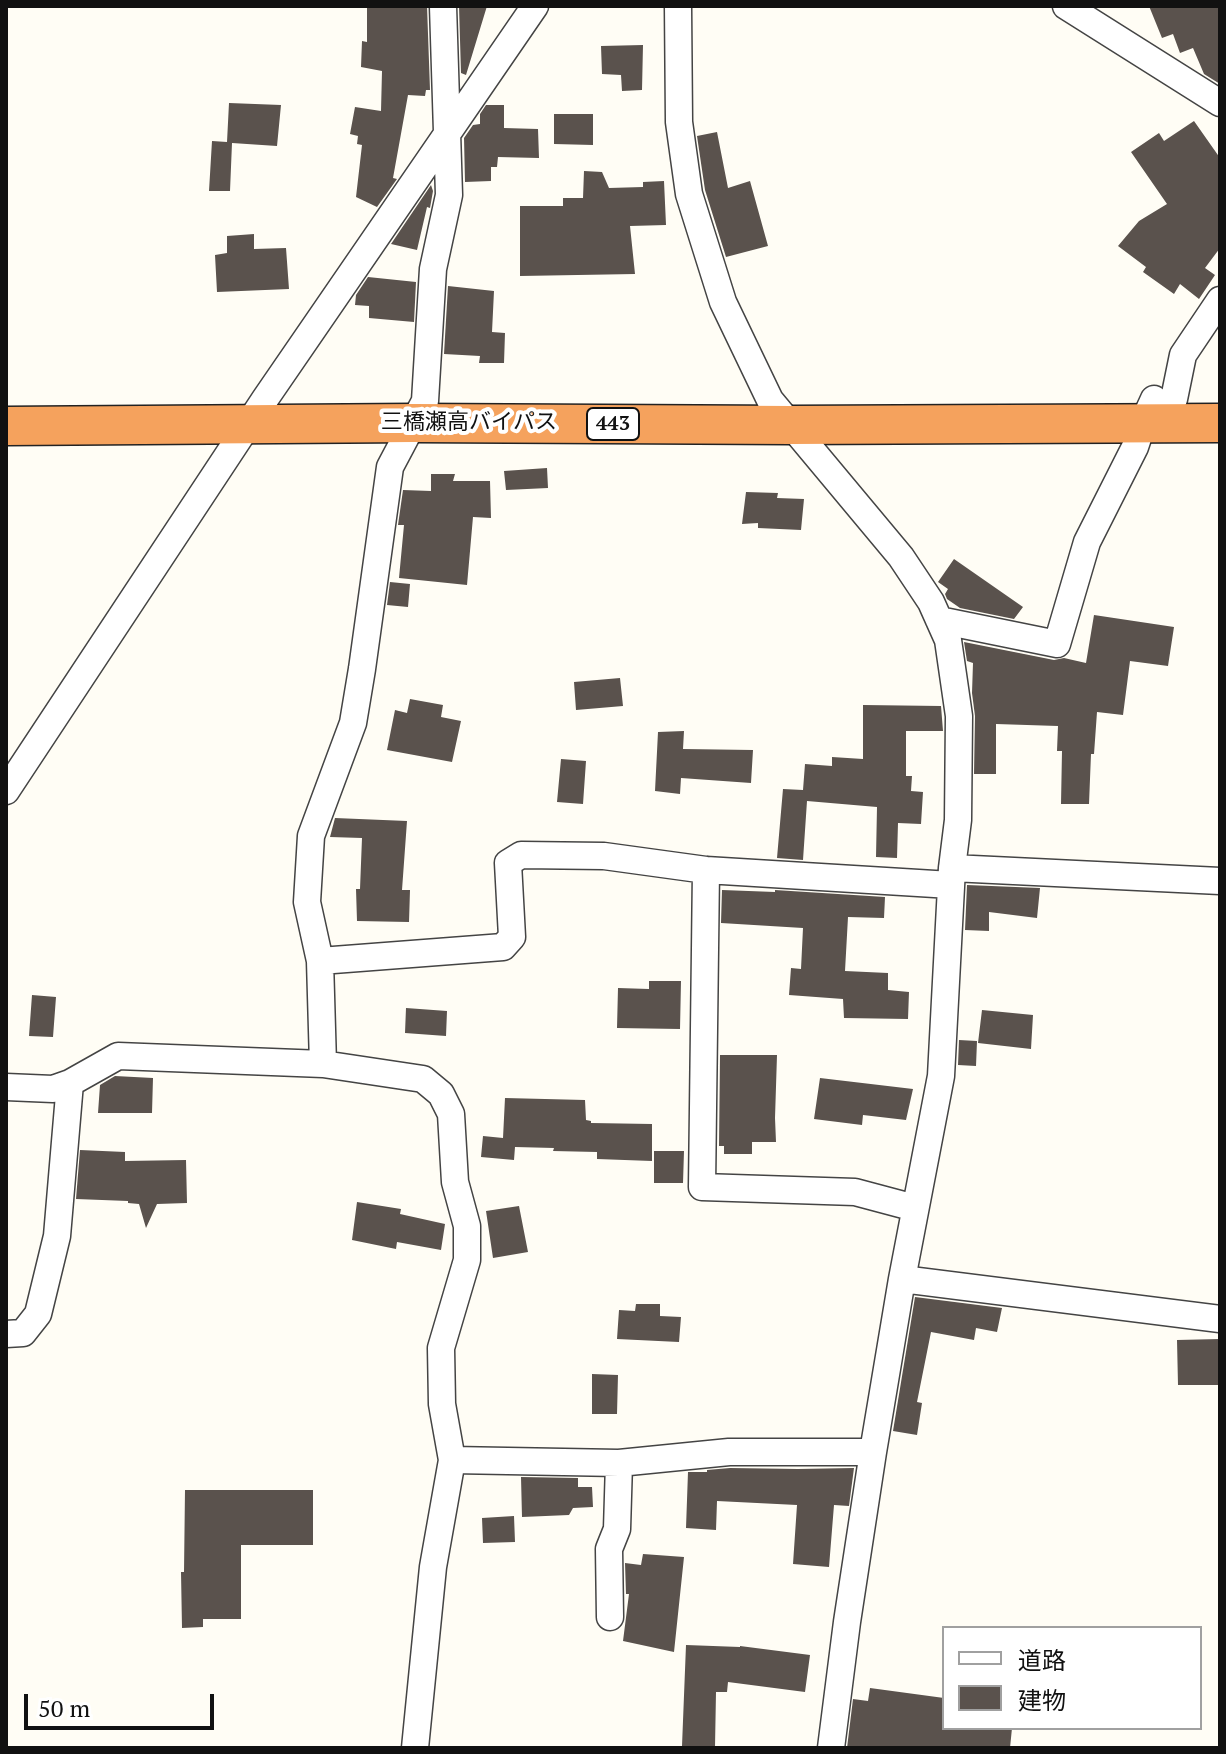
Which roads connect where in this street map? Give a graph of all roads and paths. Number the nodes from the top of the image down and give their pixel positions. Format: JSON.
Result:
{"nodes":[{"id":1,"x":443,"y":6,"type":"edge"},
{"id":2,"x":535,"y":6,"type":"edge"},
{"id":3,"x":678,"y":6,"type":"edge"},
{"id":4,"x":1066,"y":6,"type":"edge"},
{"id":5,"x":1220,"y":103,"type":"edge"},
{"id":6,"x":447,"y":132,"type":"junction"},
{"id":7,"x":1220,"y":300,"type":"edge"},
{"id":8,"x":1220,"y":399,"type":"edge"},
{"id":9,"x":6,"y":400,"type":"edge"},
{"id":10,"x":1157,"y":407,"type":"junction"},
{"id":11,"x":258,"y":412,"type":"junction"},
{"id":12,"x":419,"y":412,"type":"junction"},
{"id":13,"x":780,"y":413,"type":"junction"},
{"id":14,"x":1220,"y":423,"type":"edge"},
{"id":15,"x":6,"y":426,"type":"edge"},
{"id":16,"x":939,"y":620,"type":"junction"},
{"id":17,"x":6,"y":791,"type":"edge"},
{"id":18,"x":706,"y":870,"type":"junction"},
{"id":19,"x":951,"y":876,"type":"junction"},
{"id":20,"x":1220,"y":881,"type":"edge"},
{"id":21,"x":320,"y":961,"type":"junction"},
{"id":22,"x":323,"y":1064,"type":"junction"},
{"id":23,"x":70,"y":1083,"type":"junction"},
{"id":24,"x":6,"y":1087,"type":"edge"},
{"id":25,"x":915,"y":1208,"type":"junction"},
{"id":26,"x":902,"y":1279,"type":"junction"},
{"id":27,"x":1220,"y":1319,"type":"edge"},
{"id":28,"x":6,"y":1334,"type":"edge"},
{"id":29,"x":873,"y":1452,"type":"junction"},
{"id":30,"x":452,"y":1460,"type":"junction"},
{"id":31,"x":619,"y":1463,"type":"junction"},
{"id":32,"x":610,"y":1617,"type":"dead end"},
{"id":33,"x":415,"y":1748,"type":"edge"},
{"id":34,"x":831,"y":1748,"type":"edge"}],
"edges":[{"from":1,"to":6,"type":"street"},
{"from":2,"to":6,"type":"street"},
{"from":3,"to":13,"type":"street"},
{"from":4,"to":5,"type":"street"},
{"from":6,"to":11,"type":"street"},
{"from":6,"to":12,"type":"street"},
{"from":7,"to":10,"type":"street"},
{"from":8,"to":10,"type":"highway","name":"三橋瀬高バイパス","number":"443"},
{"from":9,"to":11,"type":"highway","name":"三橋瀬高バイパス","number":"443"},
{"from":10,"to":13,"type":"highway","name":"三橋瀬高バイパス","number":"443"},
{"from":10,"to":14,"type":"highway","name":"三橋瀬高バイパス","number":"443"},
{"from":10,"to":16,"type":"street"},
{"from":11,"to":12,"type":"highway","name":"三橋瀬高バイパス","number":"443"},
{"from":11,"to":15,"type":"highway","name":"三橋瀬高バイパス","number":"443"},
{"from":11,"to":17,"type":"street"},
{"from":12,"to":13,"type":"highway","name":"三橋瀬高バイパス","number":"443"},
{"from":12,"to":21,"type":"street"},
{"from":13,"to":16,"type":"street"},
{"from":16,"to":19,"type":"street"},
{"from":18,"to":19,"type":"street"},
{"from":18,"to":21,"type":"street"},
{"from":18,"to":25,"type":"street"},
{"from":19,"to":20,"type":"street"},
{"from":19,"to":25,"type":"street"},
{"from":21,"to":22,"type":"street"},
{"from":22,"to":23,"type":"street"},
{"from":22,"to":30,"type":"street"},
{"from":23,"to":24,"type":"street"},
{"from":23,"to":28,"type":"street"},
{"from":25,"to":26,"type":"street"},
{"from":26,"to":27,"type":"street"},
{"from":26,"to":29,"type":"street"},
{"from":29,"to":31,"type":"street"},
{"from":29,"to":34,"type":"street"},
{"from":30,"to":31,"type":"street"},
{"from":30,"to":33,"type":"street"},
{"from":31,"to":32,"type":"street"}]}
